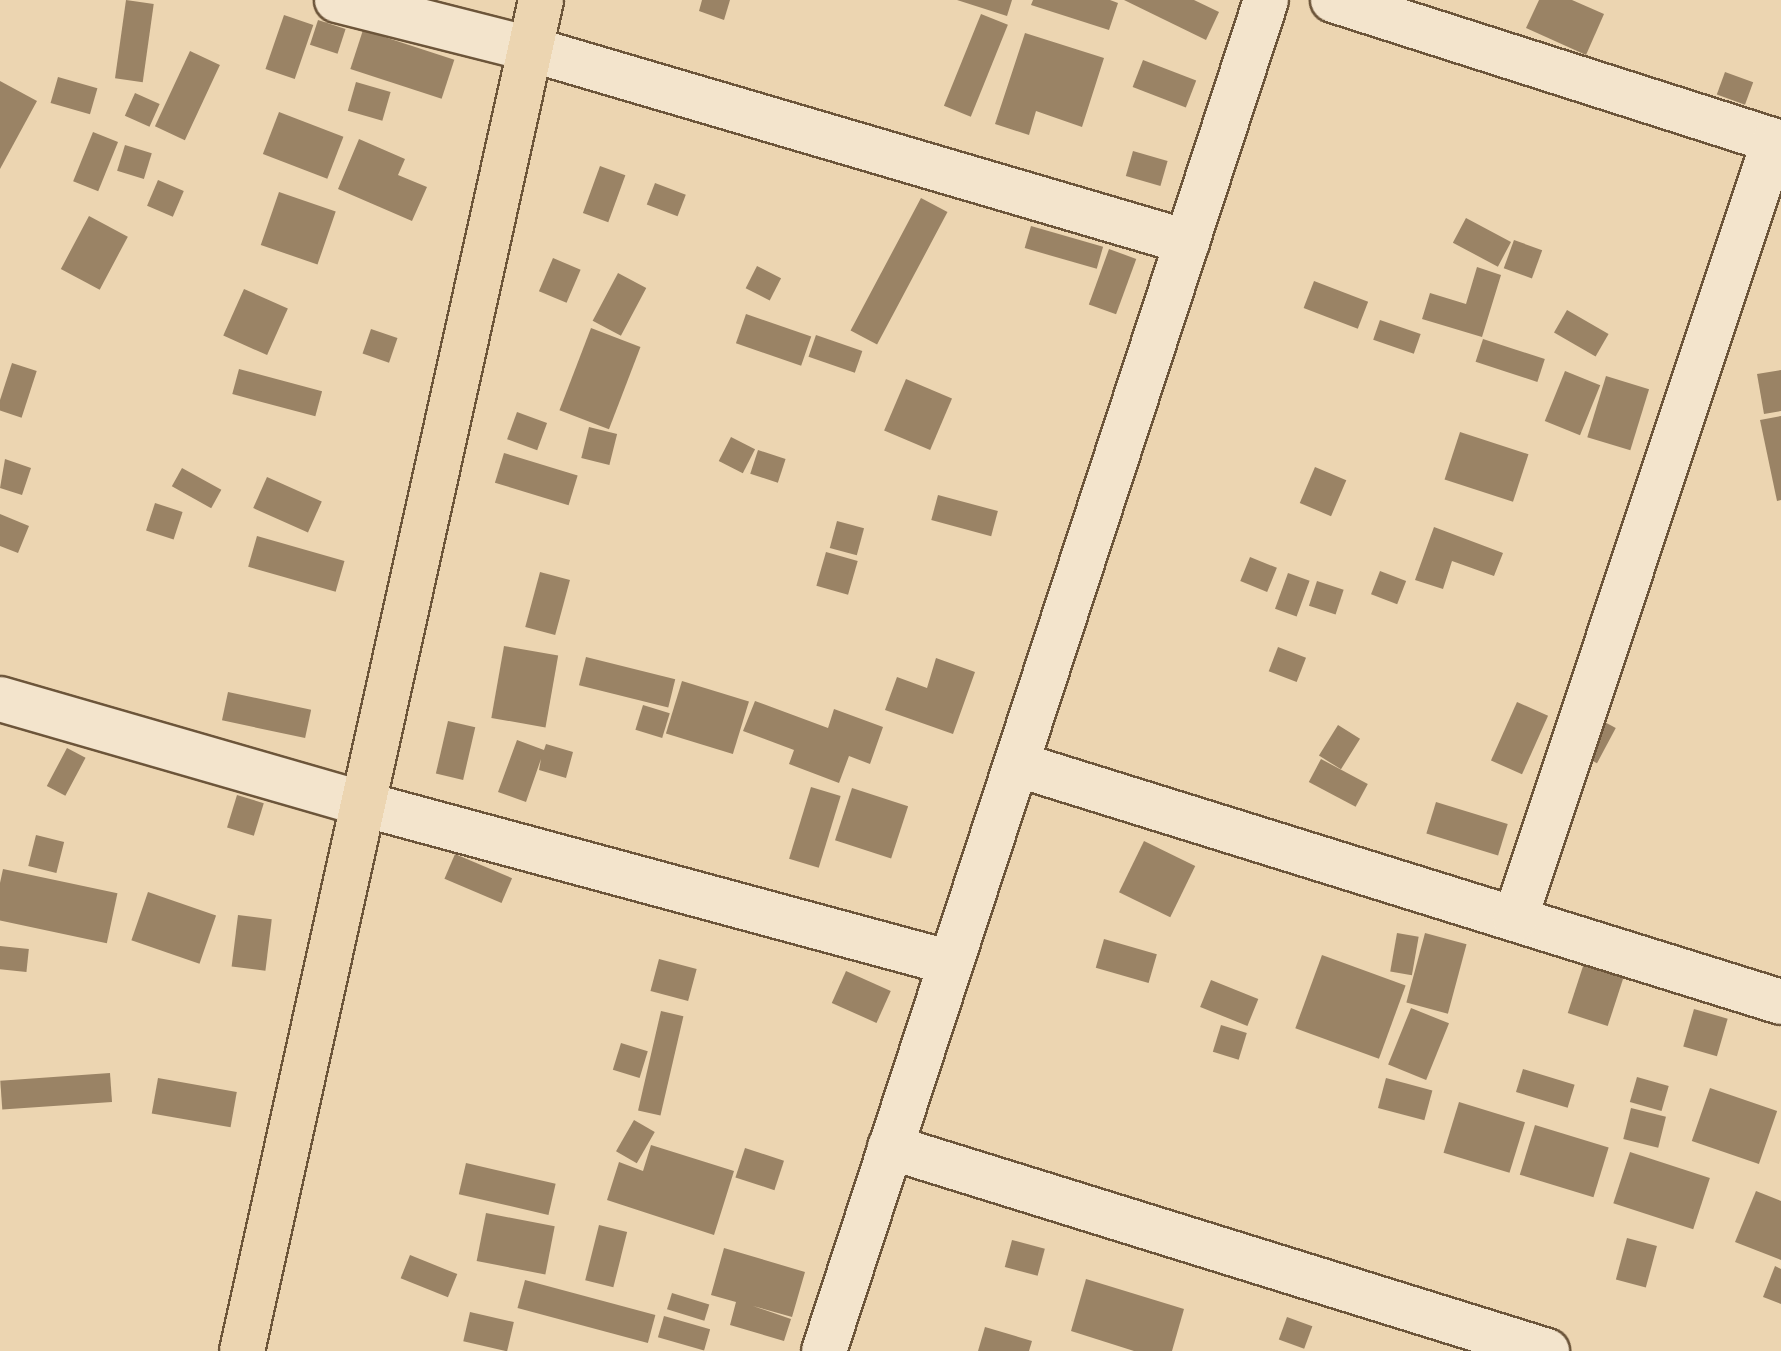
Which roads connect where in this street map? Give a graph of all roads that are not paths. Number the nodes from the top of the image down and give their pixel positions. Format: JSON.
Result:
{"nodes":[{"id":1,"x":337,"y":0,"type":"edge"},
{"id":2,"x":541,"y":0,"type":"edge"},
{"id":3,"x":1266,"y":0,"type":"edge"},
{"id":4,"x":1333,"y":0,"type":"edge"},
{"id":5,"x":530,"y":49,"type":"junction"},
{"id":6,"x":1778,"y":142,"type":"edge"},
{"id":7,"x":1187,"y":242,"type":"junction"},
{"id":8,"x":0,"y":699,"type":"edge"},
{"id":9,"x":1016,"y":764,"type":"junction"},
{"id":10,"x":363,"y":804,"type":"junction"},
{"id":11,"x":1515,"y":919,"type":"junction"},
{"id":12,"x":951,"y":963,"type":"junction"},
{"id":13,"x":1781,"y":1002,"type":"edge"},
{"id":14,"x":890,"y":1147,"type":"junction"},
{"id":15,"x":242,"y":1351,"type":"edge"},
{"id":16,"x":824,"y":1351,"type":"edge"},
{"id":17,"x":1547,"y":1351,"type":"edge"}],
"edges":[{"from":1,"to":5,"type":"street"},
{"from":2,"to":5,"type":"main road"},
{"from":3,"to":7,"type":"street"},
{"from":4,"to":6,"type":"street"},
{"from":5,"to":7,"type":"street"},
{"from":5,"to":10,"type":"main road"},
{"from":6,"to":11,"type":"street"},
{"from":7,"to":9,"type":"street"},
{"from":8,"to":10,"type":"street"},
{"from":9,"to":11,"type":"street"},
{"from":9,"to":12,"type":"street"},
{"from":10,"to":12,"type":"street"},
{"from":10,"to":15,"type":"main road"},
{"from":11,"to":13,"type":"street"},
{"from":12,"to":14,"type":"street"},
{"from":14,"to":16,"type":"street"},
{"from":14,"to":17,"type":"street"}]}
